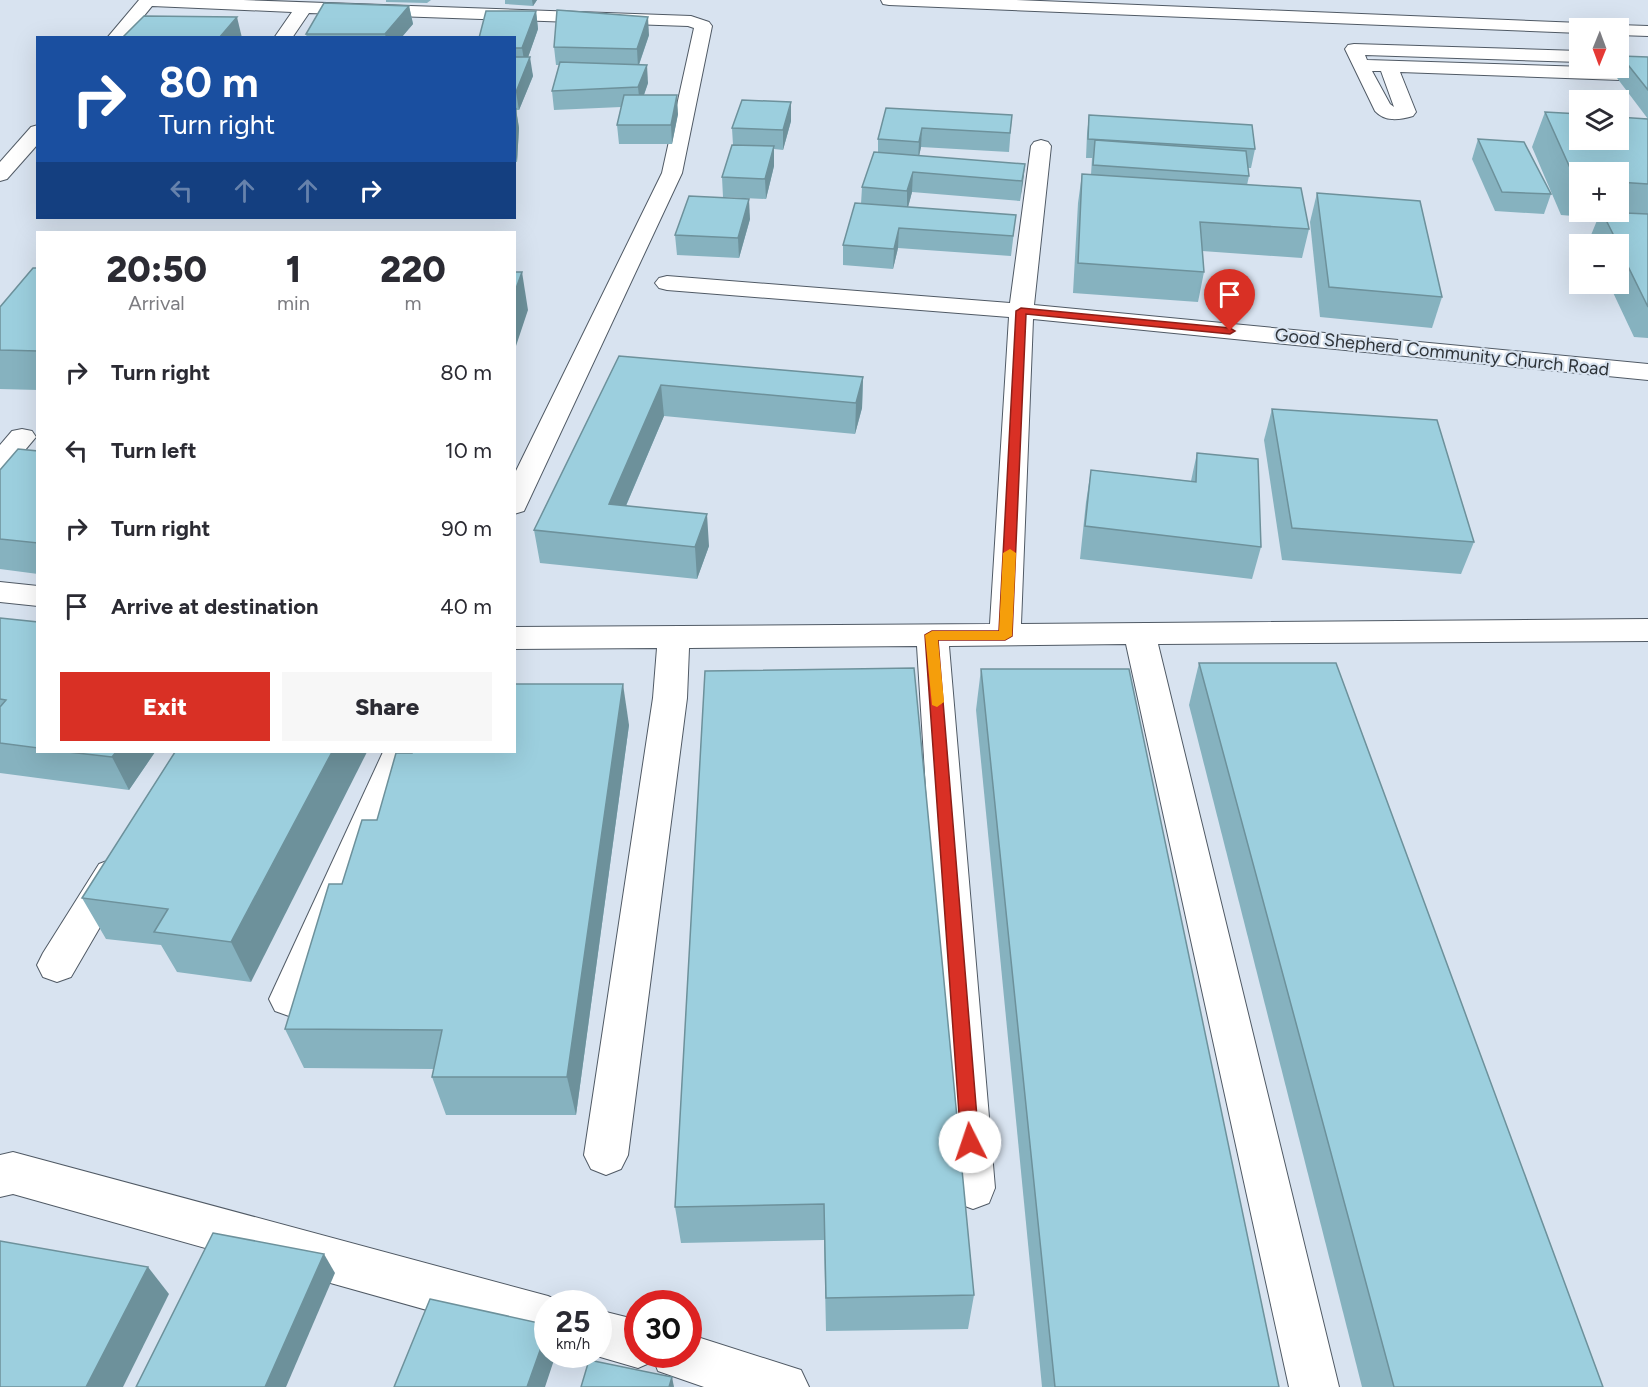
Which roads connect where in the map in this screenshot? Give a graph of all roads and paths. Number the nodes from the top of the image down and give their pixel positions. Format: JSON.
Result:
{"nodes":[{"id":1,"x":889,"y":0,"type":"edge"},
{"id":2,"x":304,"y":8,"type":"junction"},
{"id":3,"x":1287,"y":8,"type":"edge"},
{"id":4,"x":1515,"y":9,"type":"dead end"},
{"id":5,"x":1528,"y":26,"type":"junction"},
{"id":6,"x":1569,"y":28,"type":"edge"},
{"id":7,"x":1629,"y":30,"type":"edge"},
{"id":8,"x":1648,"y":31,"type":"edge"},
{"id":9,"x":118,"y":36,"type":"edge"},
{"id":10,"x":285,"y":36,"type":"edge"},
{"id":11,"x":1569,"y":57,"type":"edge"},
{"id":12,"x":1629,"y":59,"type":"edge"},
{"id":13,"x":1648,"y":60,"type":"edge"},
{"id":14,"x":1360,"y":65,"type":"junction"},
{"id":15,"x":1388,"y":66,"type":"junction"},
{"id":16,"x":1648,"y":75,"type":"edge"},
{"id":17,"x":36,"y":133,"type":"edge"},
{"id":18,"x":1041,"y":146,"type":"dead end"},
{"id":19,"x":9,"y":154,"type":"edge"},
{"id":20,"x":0,"y":175,"type":"edge"},
{"id":21,"x":667,"y":283,"type":"dead end"},
{"id":22,"x":1021,"y":311,"type":"junction"},
{"id":23,"x":1648,"y":372,"type":"edge"},
{"id":24,"x":22,"y":437,"type":"dead end"},
{"id":25,"x":0,"y":462,"type":"edge"},
{"id":26,"x":516,"y":501,"type":"edge"},
{"id":27,"x":0,"y":592,"type":"edge"},
{"id":28,"x":36,"y":596,"type":"edge"},
{"id":29,"x":1648,"y":630,"type":"edge"},
{"id":30,"x":932,"y":635,"type":"junction"},
{"id":31,"x":674,"y":636,"type":"junction"},
{"id":32,"x":1005,"y":636,"type":"junction"},
{"id":33,"x":1140,"y":636,"type":"junction"},
{"id":34,"x":516,"y":638,"type":"edge"},
{"id":35,"x":400,"y":753,"type":"edge"},
{"id":36,"x":131,"y":843,"type":"edge"},
{"id":37,"x":57,"y":965,"type":"dead end"},
{"id":38,"x":289,"y":999,"type":"dead end"},
{"id":39,"x":606,"y":1155,"type":"dead end"},
{"id":40,"x":0,"y":1176,"type":"edge"},
{"id":41,"x":973,"y":1188,"type":"dead end"},
{"id":42,"x":534,"y":1316,"type":"edge"},
{"id":43,"x":702,"y":1362,"type":"edge"},
{"id":44,"x":784,"y":1387,"type":"edge"},
{"id":45,"x":1314,"y":1387,"type":"edge"}],
"edges":[{"from":1,"to":3,"type":"street"},
{"from":2,"to":9,"type":"street"},
{"from":2,"to":10,"type":"street"},
{"from":2,"to":26,"type":"street"},
{"from":3,"to":5,"type":"street"},
{"from":4,"to":5,"type":"street"},
{"from":5,"to":6,"type":"street"},
{"from":7,"to":8,"type":"street"},
{"from":11,"to":14,"type":"street"},
{"from":12,"to":13,"type":"street"},
{"from":14,"to":15,"type":"street"},
{"from":14,"to":15,"type":"street"},
{"from":15,"to":16,"type":"street"},
{"from":17,"to":19,"type":"street"},
{"from":18,"to":22,"type":"street"},
{"from":19,"to":20,"type":"street"},
{"from":21,"to":22,"type":"street","name":"Good Shepherd Community Church Road"},
{"from":22,"to":23,"type":"street","name":"Good Shepherd Community Church Road"},
{"from":22,"to":32,"type":"street"},
{"from":24,"to":25,"type":"street"},
{"from":27,"to":28,"type":"street"},
{"from":29,"to":33,"type":"street"},
{"from":30,"to":31,"type":"street"},
{"from":30,"to":32,"type":"street"},
{"from":30,"to":41,"type":"street"},
{"from":31,"to":34,"type":"street"},
{"from":31,"to":39,"type":"street"},
{"from":32,"to":33,"type":"street"},
{"from":33,"to":45,"type":"street"},
{"from":35,"to":38,"type":"street"},
{"from":36,"to":37,"type":"street"},
{"from":40,"to":42,"type":"street"},
{"from":43,"to":44,"type":"street"}]}
